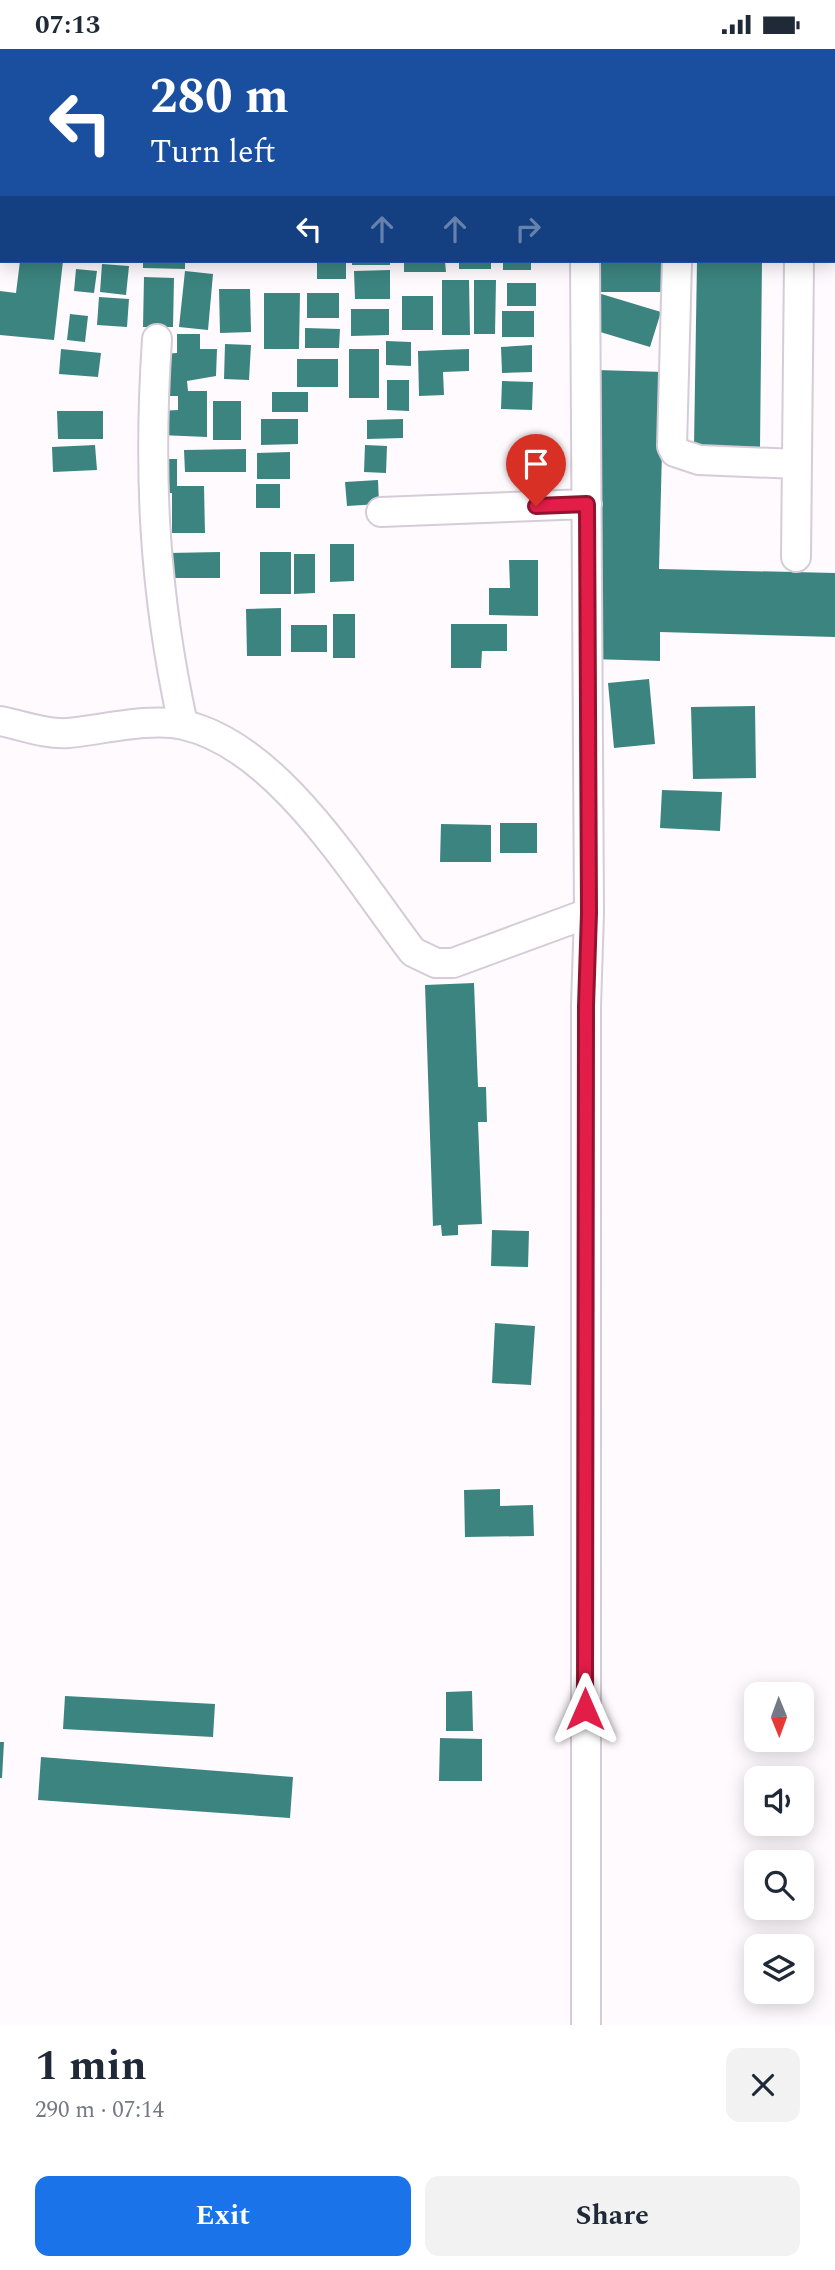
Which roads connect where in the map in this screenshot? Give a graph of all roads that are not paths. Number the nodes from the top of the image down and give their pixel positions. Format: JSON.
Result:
{"nodes":[{"id":1,"x":585,"y":263,"type":"edge"},
{"id":2,"x":677,"y":263,"type":"edge"},
{"id":3,"x":799,"y":263,"type":"edge"},
{"id":4,"x":157,"y":339,"type":"dead end"},
{"id":5,"x":797,"y":464,"type":"junction"},
{"id":6,"x":587,"y":504,"type":"junction"},
{"id":7,"x":382,"y":512,"type":"dead end"},
{"id":8,"x":796,"y":557,"type":"dead end"},
{"id":9,"x":0,"y":721,"type":"edge"},
{"id":10,"x":183,"y":725,"type":"junction"},
{"id":11,"x":589,"y":913,"type":"junction"},
{"id":12,"x":586,"y":2025,"type":"edge"}],
"edges":[{"from":1,"to":6,"type":"street"},
{"from":2,"to":5,"type":"street"},
{"from":3,"to":5,"type":"street"},
{"from":4,"to":10,"type":"street"},
{"from":5,"to":8,"type":"street"},
{"from":6,"to":7,"type":"street"},
{"from":6,"to":11,"type":"street"},
{"from":9,"to":10,"type":"street"},
{"from":10,"to":11,"type":"street"},
{"from":11,"to":12,"type":"street"}]}
